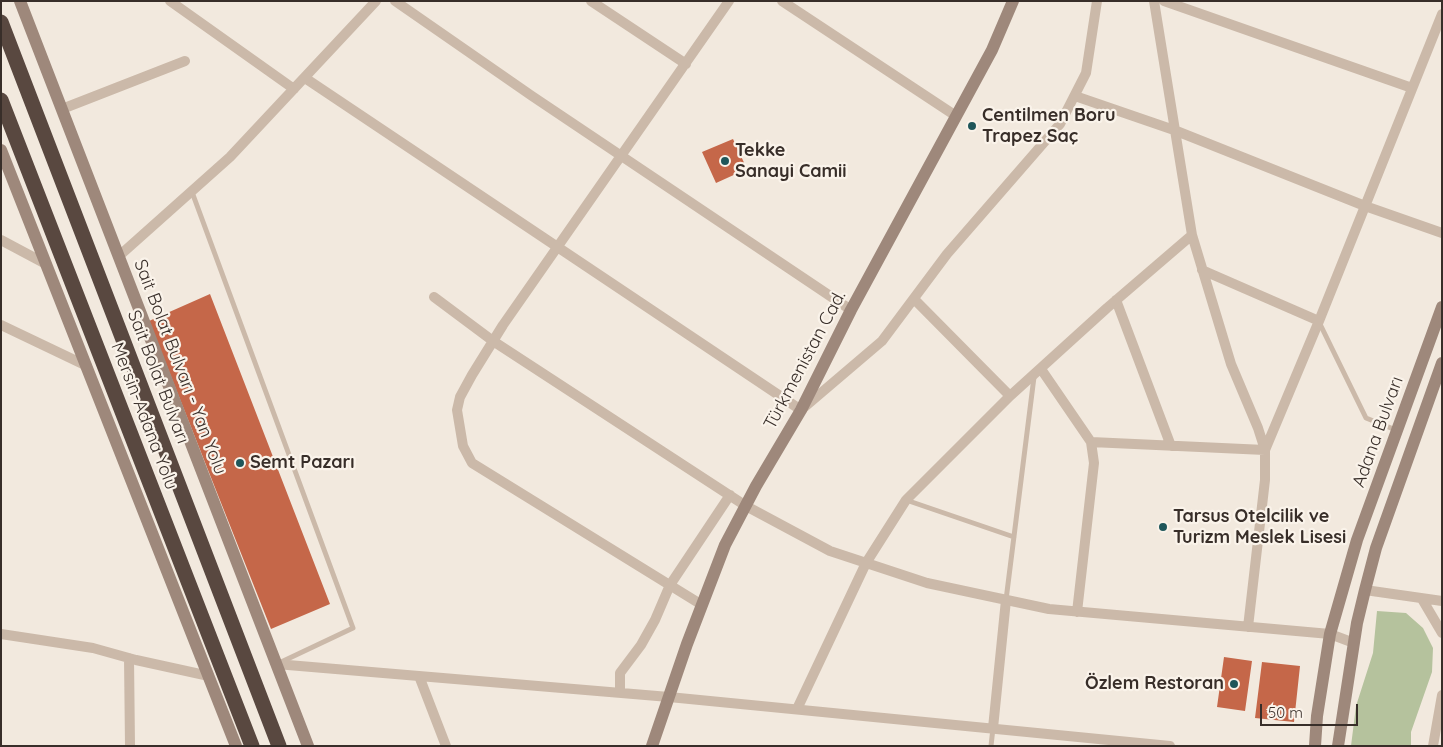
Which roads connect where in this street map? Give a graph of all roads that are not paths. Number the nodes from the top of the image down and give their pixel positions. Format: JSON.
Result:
{"nodes":[{"id":1,"x":20,"y":1,"type":"edge"},
{"id":2,"x":170,"y":1,"type":"edge"},
{"id":3,"x":376,"y":1,"type":"edge"},
{"id":4,"x":395,"y":1,"type":"edge"},
{"id":5,"x":591,"y":1,"type":"edge"},
{"id":6,"x":729,"y":1,"type":"edge"},
{"id":7,"x":782,"y":1,"type":"edge"},
{"id":8,"x":1013,"y":1,"type":"edge"},
{"id":9,"x":1097,"y":1,"type":"edge"},
{"id":10,"x":1154,"y":1,"type":"edge"},
{"id":11,"x":1164,"y":1,"type":"edge"},
{"id":12,"x":1442,"y":14,"type":"edge"},
{"id":13,"x":1,"y":22,"type":"edge"},
{"id":14,"x":185,"y":61,"type":"dead end"},
{"id":15,"x":686,"y":64,"type":"junction"},
{"id":16,"x":305,"y":78,"type":"junction"},
{"id":17,"x":1412,"y":88,"type":"junction"},
{"id":18,"x":294,"y":89,"type":"junction"},
{"id":19,"x":1075,"y":96,"type":"junction"},
{"id":20,"x":1,"y":100,"type":"edge"},
{"id":21,"x":62,"y":109,"type":"junction"},
{"id":22,"x":956,"y":116,"type":"junction"},
{"id":23,"x":1174,"y":130,"type":"junction"},
{"id":24,"x":1,"y":150,"type":"edge"},
{"id":25,"x":621,"y":156,"type":"junction"},
{"id":26,"x":191,"y":192,"type":"junction"},
{"id":27,"x":1365,"y":206,"type":"junction"},
{"id":28,"x":1442,"y":232,"type":"edge"},
{"id":29,"x":1192,"y":235,"type":"junction"},
{"id":30,"x":1,"y":240,"type":"edge"},
{"id":31,"x":557,"y":248,"type":"junction"},
{"id":32,"x":119,"y":256,"type":"junction"},
{"id":33,"x":46,"y":264,"type":"junction"},
{"id":34,"x":1202,"y":270,"type":"junction"},
{"id":35,"x":434,"y":297,"type":"dead end"},
{"id":36,"x":914,"y":299,"type":"junction"},
{"id":37,"x":1116,"y":300,"type":"junction"},
{"id":38,"x":1442,"y":307,"type":"edge"},
{"id":39,"x":851,"y":310,"type":"junction"},
{"id":40,"x":1319,"y":321,"type":"junction"},
{"id":41,"x":1,"y":325,"type":"edge"},
{"id":42,"x":493,"y":341,"type":"junction"},
{"id":43,"x":1442,"y":363,"type":"edge"},
{"id":44,"x":86,"y":366,"type":"junction"},
{"id":45,"x":1037,"y":372,"type":"junction"},
{"id":46,"x":1010,"y":396,"type":"junction"},
{"id":47,"x":800,"y":410,"type":"junction"},
{"id":48,"x":1397,"y":430,"type":"junction"},
{"id":49,"x":1091,"y":442,"type":"junction"},
{"id":50,"x":1171,"y":446,"type":"junction"},
{"id":51,"x":1265,"y":450,"type":"junction"},
{"id":52,"x":730,"y":495,"type":"junction"},
{"id":53,"x":906,"y":500,"type":"junction"},
{"id":54,"x":746,"y":506,"type":"junction"},
{"id":55,"x":1014,"y":537,"type":"junction"},
{"id":56,"x":866,"y":563,"type":"junction"},
{"id":57,"x":670,"y":585,"type":"junction"},
{"id":58,"x":1365,"y":590,"type":"junction"},
{"id":59,"x":1422,"y":599,"type":"junction"},
{"id":60,"x":1006,"y":600,"type":"junction"},
{"id":61,"x":1442,"y":601,"type":"edge"},
{"id":62,"x":702,"y":605,"type":"junction"},
{"id":63,"x":1077,"y":612,"type":"junction"},
{"id":64,"x":1248,"y":628,"type":"junction"},
{"id":65,"x":1442,"y":633,"type":"edge"},
{"id":66,"x":1,"y":634,"type":"edge"},
{"id":67,"x":1330,"y":634,"type":"junction"},
{"id":68,"x":1354,"y":643,"type":"junction"},
{"id":69,"x":129,"y":658,"type":"junction"},
{"id":70,"x":276,"y":664,"type":"junction"},
{"id":71,"x":209,"y":676,"type":"junction"},
{"id":72,"x":419,"y":676,"type":"junction"},
{"id":73,"x":620,"y":693,"type":"junction"},
{"id":74,"x":1442,"y":695,"type":"edge"},
{"id":75,"x":669,"y":697,"type":"junction"},
{"id":76,"x":796,"y":709,"type":"junction"},
{"id":77,"x":993,"y":728,"type":"junction"},
{"id":78,"x":130,"y":746,"type":"edge"},
{"id":79,"x":236,"y":746,"type":"edge"},
{"id":80,"x":252,"y":746,"type":"edge"},
{"id":81,"x":279,"y":746,"type":"edge"},
{"id":82,"x":308,"y":746,"type":"edge"},
{"id":83,"x":446,"y":746,"type":"edge"},
{"id":84,"x":652,"y":746,"type":"edge"},
{"id":85,"x":991,"y":746,"type":"edge"},
{"id":86,"x":1170,"y":746,"type":"edge"},
{"id":87,"x":1315,"y":746,"type":"edge"},
{"id":88,"x":1338,"y":746,"type":"edge"},
{"id":89,"x":1433,"y":746,"type":"edge"}],
"edges":[{"from":1,"to":21,"type":"street","name":"Sait Bolat Bulvarı - Yan Yolu"},
{"from":2,"to":18,"type":"street"},
{"from":3,"to":16,"type":"street"},
{"from":4,"to":25,"type":"street"},
{"from":5,"to":15,"type":"street"},
{"from":6,"to":15,"type":"street"},
{"from":7,"to":22,"type":"street"},
{"from":8,"to":22,"type":"street","name":"Türkmenistan Cad."},
{"from":9,"to":19,"type":"street"},
{"from":10,"to":23,"type":"street"},
{"from":11,"to":17,"type":"street"},
{"from":12,"to":17,"type":"street"},
{"from":13,"to":81,"type":"highway","name":"Sait Bolat Bulvarı"},
{"from":14,"to":21,"type":"street"},
{"from":15,"to":25,"type":"street"},
{"from":16,"to":18,"type":"street"},
{"from":16,"to":31,"type":"street"},
{"from":17,"to":27,"type":"street"},
{"from":18,"to":26,"type":"street"},
{"from":19,"to":23,"type":"street"},
{"from":19,"to":36,"type":"street"},
{"from":20,"to":80,"type":"highway","name":"Mersin-Adana Yolu"},
{"from":21,"to":32,"type":"street","name":"Sait Bolat Bulvarı - Yan Yolu"},
{"from":22,"to":39,"type":"street","name":"Türkmenistan Cad."},
{"from":23,"to":27,"type":"street"},
{"from":23,"to":29,"type":"street"},
{"from":24,"to":33,"type":"street"},
{"from":25,"to":31,"type":"street"},
{"from":25,"to":39,"type":"street"},
{"from":26,"to":32,"type":"street"},
{"from":26,"to":70,"type":"lane"},
{"from":27,"to":28,"type":"street"},
{"from":27,"to":40,"type":"street"},
{"from":29,"to":34,"type":"street"},
{"from":29,"to":37,"type":"street"},
{"from":30,"to":33,"type":"street"},
{"from":31,"to":42,"type":"street"},
{"from":31,"to":47,"type":"street"},
{"from":32,"to":70,"type":"street","name":"Sait Bolat Bulvarı - Yan Yolu"},
{"from":33,"to":44,"type":"street"},
{"from":34,"to":40,"type":"street"},
{"from":34,"to":51,"type":"street"},
{"from":35,"to":42,"type":"street"},
{"from":36,"to":46,"type":"street"},
{"from":36,"to":47,"type":"street"},
{"from":37,"to":45,"type":"street"},
{"from":37,"to":50,"type":"street"},
{"from":38,"to":48,"type":"street","name":"Adana Bulvarı"},
{"from":39,"to":47,"type":"street","name":"Türkmenistan Cad."},
{"from":40,"to":48,"type":"lane"},
{"from":40,"to":51,"type":"street"},
{"from":41,"to":44,"type":"street"},
{"from":42,"to":52,"type":"street"},
{"from":42,"to":57,"type":"street"},
{"from":43,"to":58,"type":"street","name":"Adana Bulvarı"},
{"from":44,"to":71,"type":"street"},
{"from":45,"to":46,"type":"street"},
{"from":45,"to":49,"type":"street"},
{"from":45,"to":55,"type":"lane"},
{"from":46,"to":53,"type":"street"},
{"from":47,"to":54,"type":"street","name":"Türkmenistan Cad."},
{"from":48,"to":67,"type":"street","name":"Adana Bulvarı"},
{"from":49,"to":50,"type":"street"},
{"from":49,"to":63,"type":"street"},
{"from":50,"to":51,"type":"street"},
{"from":51,"to":64,"type":"street"},
{"from":52,"to":54,"type":"street"},
{"from":52,"to":57,"type":"street"},
{"from":53,"to":55,"type":"lane"},
{"from":53,"to":56,"type":"street"},
{"from":54,"to":56,"type":"street"},
{"from":54,"to":62,"type":"street","name":"Türkmenistan Cad."},
{"from":55,"to":60,"type":"lane"},
{"from":56,"to":60,"type":"street"},
{"from":56,"to":76,"type":"street"},
{"from":57,"to":62,"type":"street"},
{"from":57,"to":73,"type":"street"},
{"from":58,"to":59,"type":"street"},
{"from":58,"to":68,"type":"street","name":"Adana Bulvarı"},
{"from":59,"to":61,"type":"street"},
{"from":59,"to":65,"type":"street"},
{"from":60,"to":63,"type":"street"},
{"from":60,"to":77,"type":"street"},
{"from":62,"to":75,"type":"street","name":"Türkmenistan Cad."},
{"from":63,"to":64,"type":"street"},
{"from":64,"to":67,"type":"street"},
{"from":66,"to":69,"type":"street"},
{"from":67,"to":68,"type":"street"},
{"from":67,"to":87,"type":"street","name":"Adana Bulvarı"},
{"from":68,"to":88,"type":"street","name":"Adana Bulvarı"},
{"from":69,"to":71,"type":"street"},
{"from":69,"to":78,"type":"street"},
{"from":70,"to":72,"type":"street"},
{"from":70,"to":82,"type":"street","name":"Sait Bolat Bulvarı - Yan Yolu"},
{"from":71,"to":79,"type":"street"},
{"from":72,"to":73,"type":"street"},
{"from":72,"to":83,"type":"street"},
{"from":73,"to":75,"type":"street"},
{"from":74,"to":89,"type":"street"},
{"from":75,"to":76,"type":"street"},
{"from":75,"to":84,"type":"street","name":"Türkmenistan Cad."},
{"from":76,"to":77,"type":"street"},
{"from":77,"to":85,"type":"lane"},
{"from":77,"to":86,"type":"street"}]}
